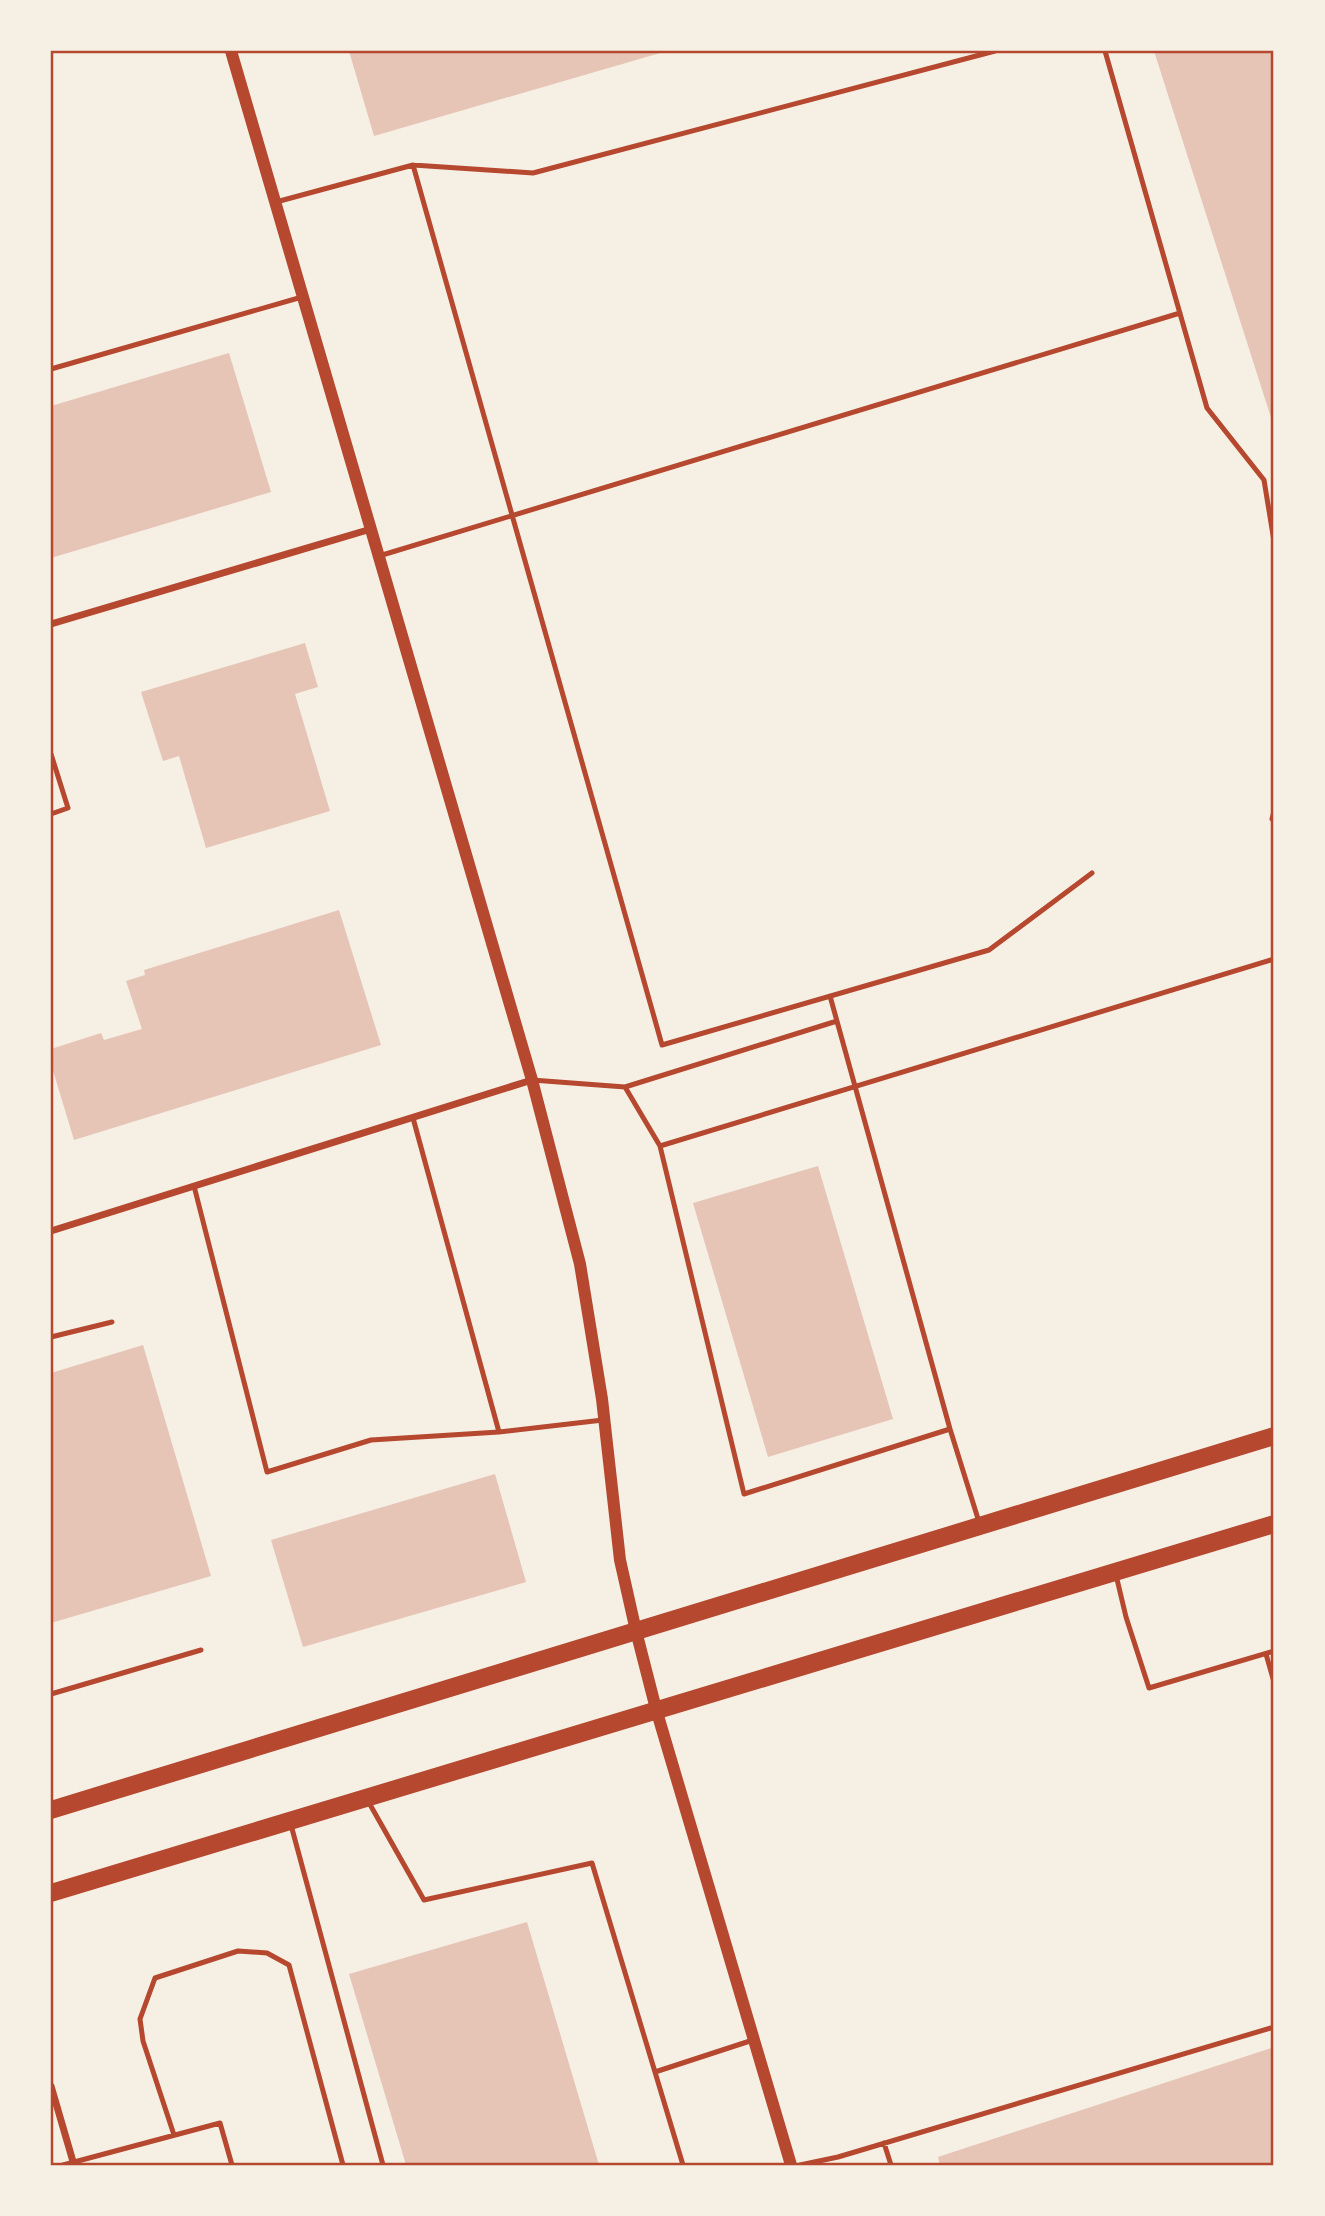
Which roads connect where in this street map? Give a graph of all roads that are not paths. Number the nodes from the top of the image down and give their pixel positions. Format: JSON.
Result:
{"nodes":[{"id":1,"x":231,"y":51,"type":"edge"},
{"id":2,"x":995,"y":51,"type":"edge"},
{"id":3,"x":1105,"y":51,"type":"edge"},
{"id":4,"x":413,"y":165,"type":"junction"},
{"id":5,"x":275,"y":202,"type":"junction"},
{"id":6,"x":302,"y":297,"type":"junction"},
{"id":7,"x":1180,"y":313,"type":"junction"},
{"id":8,"x":51,"y":369,"type":"edge"},
{"id":9,"x":512,"y":516,"type":"junction"},
{"id":10,"x":371,"y":529,"type":"junction"},
{"id":11,"x":1274,"y":541,"type":"edge"},
{"id":12,"x":380,"y":556,"type":"junction"},
{"id":13,"x":51,"y":624,"type":"edge"},
{"id":14,"x":51,"y":754,"type":"edge"},
{"id":15,"x":1274,"y":811,"type":"edge"},
{"id":16,"x":51,"y":814,"type":"edge"},
{"id":17,"x":1274,"y":821,"type":"edge"},
{"id":18,"x":1092,"y":873,"type":"dead end"},
{"id":19,"x":1274,"y":959,"type":"edge"},
{"id":20,"x":830,"y":996,"type":"junction"},
{"id":21,"x":837,"y":1021,"type":"junction"},
{"id":22,"x":532,"y":1080,"type":"junction"},
{"id":23,"x":625,"y":1087,"type":"junction"},
{"id":24,"x":855,"y":1088,"type":"junction"},
{"id":25,"x":413,"y":1118,"type":"junction"},
{"id":26,"x":660,"y":1146,"type":"junction"},
{"id":27,"x":194,"y":1186,"type":"junction"},
{"id":28,"x":51,"y":1231,"type":"edge"},
{"id":29,"x":113,"y":1322,"type":"dead end"},
{"id":30,"x":51,"y":1337,"type":"edge"},
{"id":31,"x":604,"y":1420,"type":"junction"},
{"id":32,"x":950,"y":1429,"type":"junction"},
{"id":33,"x":499,"y":1432,"type":"junction"},
{"id":34,"x":1274,"y":1436,"type":"edge"},
{"id":35,"x":1274,"y":1524,"type":"edge"},
{"id":36,"x":981,"y":1527,"type":"junction"},
{"id":37,"x":1115,"y":1572,"type":"junction"},
{"id":38,"x":636,"y":1631,"type":"junction"},
{"id":39,"x":201,"y":1650,"type":"dead end"},
{"id":40,"x":1274,"y":1651,"type":"edge"},
{"id":41,"x":1266,"y":1654,"type":"junction"},
{"id":42,"x":1274,"y":1682,"type":"edge"},
{"id":43,"x":51,"y":1694,"type":"edge"},
{"id":44,"x":656,"y":1709,"type":"junction"},
{"id":45,"x":367,"y":1798,"type":"junction"},
{"id":46,"x":51,"y":1810,"type":"edge"},
{"id":47,"x":290,"y":1822,"type":"junction"},
{"id":48,"x":51,"y":1893,"type":"edge"},
{"id":49,"x":1274,"y":2027,"type":"edge"},
{"id":50,"x":753,"y":2040,"type":"junction"},
{"id":51,"x":655,"y":2072,"type":"junction"},
{"id":52,"x":51,"y":2086,"type":"edge"},
{"id":53,"x":174,"y":2136,"type":"junction"},
{"id":54,"x":884,"y":2143,"type":"junction"},
{"id":55,"x":74,"y":2164,"type":"edge"},
{"id":56,"x":63,"y":2165,"type":"edge"},
{"id":57,"x":232,"y":2165,"type":"edge"},
{"id":58,"x":343,"y":2165,"type":"edge"},
{"id":59,"x":383,"y":2165,"type":"edge"},
{"id":60,"x":683,"y":2165,"type":"edge"},
{"id":61,"x":791,"y":2165,"type":"edge"},
{"id":62,"x":800,"y":2165,"type":"edge"},
{"id":63,"x":891,"y":2165,"type":"edge"}],
"edges":[{"from":1,"to":5,"type":"street"},
{"from":2,"to":4,"type":"lane"},
{"from":3,"to":7,"type":"lane"},
{"from":4,"to":5,"type":"lane"},
{"from":4,"to":9,"type":"lane"},
{"from":5,"to":6,"type":"street"},
{"from":6,"to":8,"type":"lane"},
{"from":6,"to":10,"type":"street"},
{"from":7,"to":9,"type":"lane"},
{"from":7,"to":11,"type":"lane"},
{"from":9,"to":12,"type":"lane"},
{"from":9,"to":20,"type":"lane"},
{"from":10,"to":12,"type":"street"},
{"from":10,"to":13,"type":"street"},
{"from":12,"to":22,"type":"street"},
{"from":14,"to":16,"type":"lane"},
{"from":15,"to":17,"type":"lane"},
{"from":18,"to":20,"type":"lane"},
{"from":19,"to":24,"type":"lane"},
{"from":20,"to":21,"type":"lane"},
{"from":21,"to":23,"type":"lane"},
{"from":21,"to":24,"type":"lane"},
{"from":22,"to":23,"type":"lane"},
{"from":22,"to":25,"type":"street"},
{"from":22,"to":31,"type":"street"},
{"from":23,"to":26,"type":"lane"},
{"from":24,"to":26,"type":"lane"},
{"from":24,"to":32,"type":"lane"},
{"from":25,"to":27,"type":"street"},
{"from":25,"to":33,"type":"lane"},
{"from":26,"to":32,"type":"lane"},
{"from":27,"to":28,"type":"street"},
{"from":27,"to":33,"type":"lane"},
{"from":29,"to":30,"type":"lane"},
{"from":31,"to":33,"type":"lane"},
{"from":31,"to":38,"type":"street"},
{"from":32,"to":36,"type":"lane"},
{"from":34,"to":36,"type":"main road"},
{"from":35,"to":37,"type":"main road"},
{"from":36,"to":38,"type":"main road"},
{"from":37,"to":41,"type":"lane"},
{"from":37,"to":44,"type":"main road"},
{"from":38,"to":44,"type":"street"},
{"from":38,"to":46,"type":"main road"},
{"from":39,"to":43,"type":"lane"},
{"from":40,"to":41,"type":"lane"},
{"from":41,"to":42,"type":"lane"},
{"from":44,"to":45,"type":"main road"},
{"from":44,"to":50,"type":"street"},
{"from":45,"to":47,"type":"main road"},
{"from":45,"to":51,"type":"lane"},
{"from":47,"to":48,"type":"main road"},
{"from":47,"to":59,"type":"lane"},
{"from":49,"to":54,"type":"lane"},
{"from":50,"to":51,"type":"lane"},
{"from":50,"to":61,"type":"street"},
{"from":51,"to":60,"type":"lane"},
{"from":52,"to":55,"type":"street"},
{"from":53,"to":55,"type":"lane"},
{"from":53,"to":57,"type":"lane"},
{"from":53,"to":58,"type":"lane"},
{"from":54,"to":62,"type":"lane"},
{"from":54,"to":63,"type":"lane"},
{"from":55,"to":56,"type":"lane"}]}
